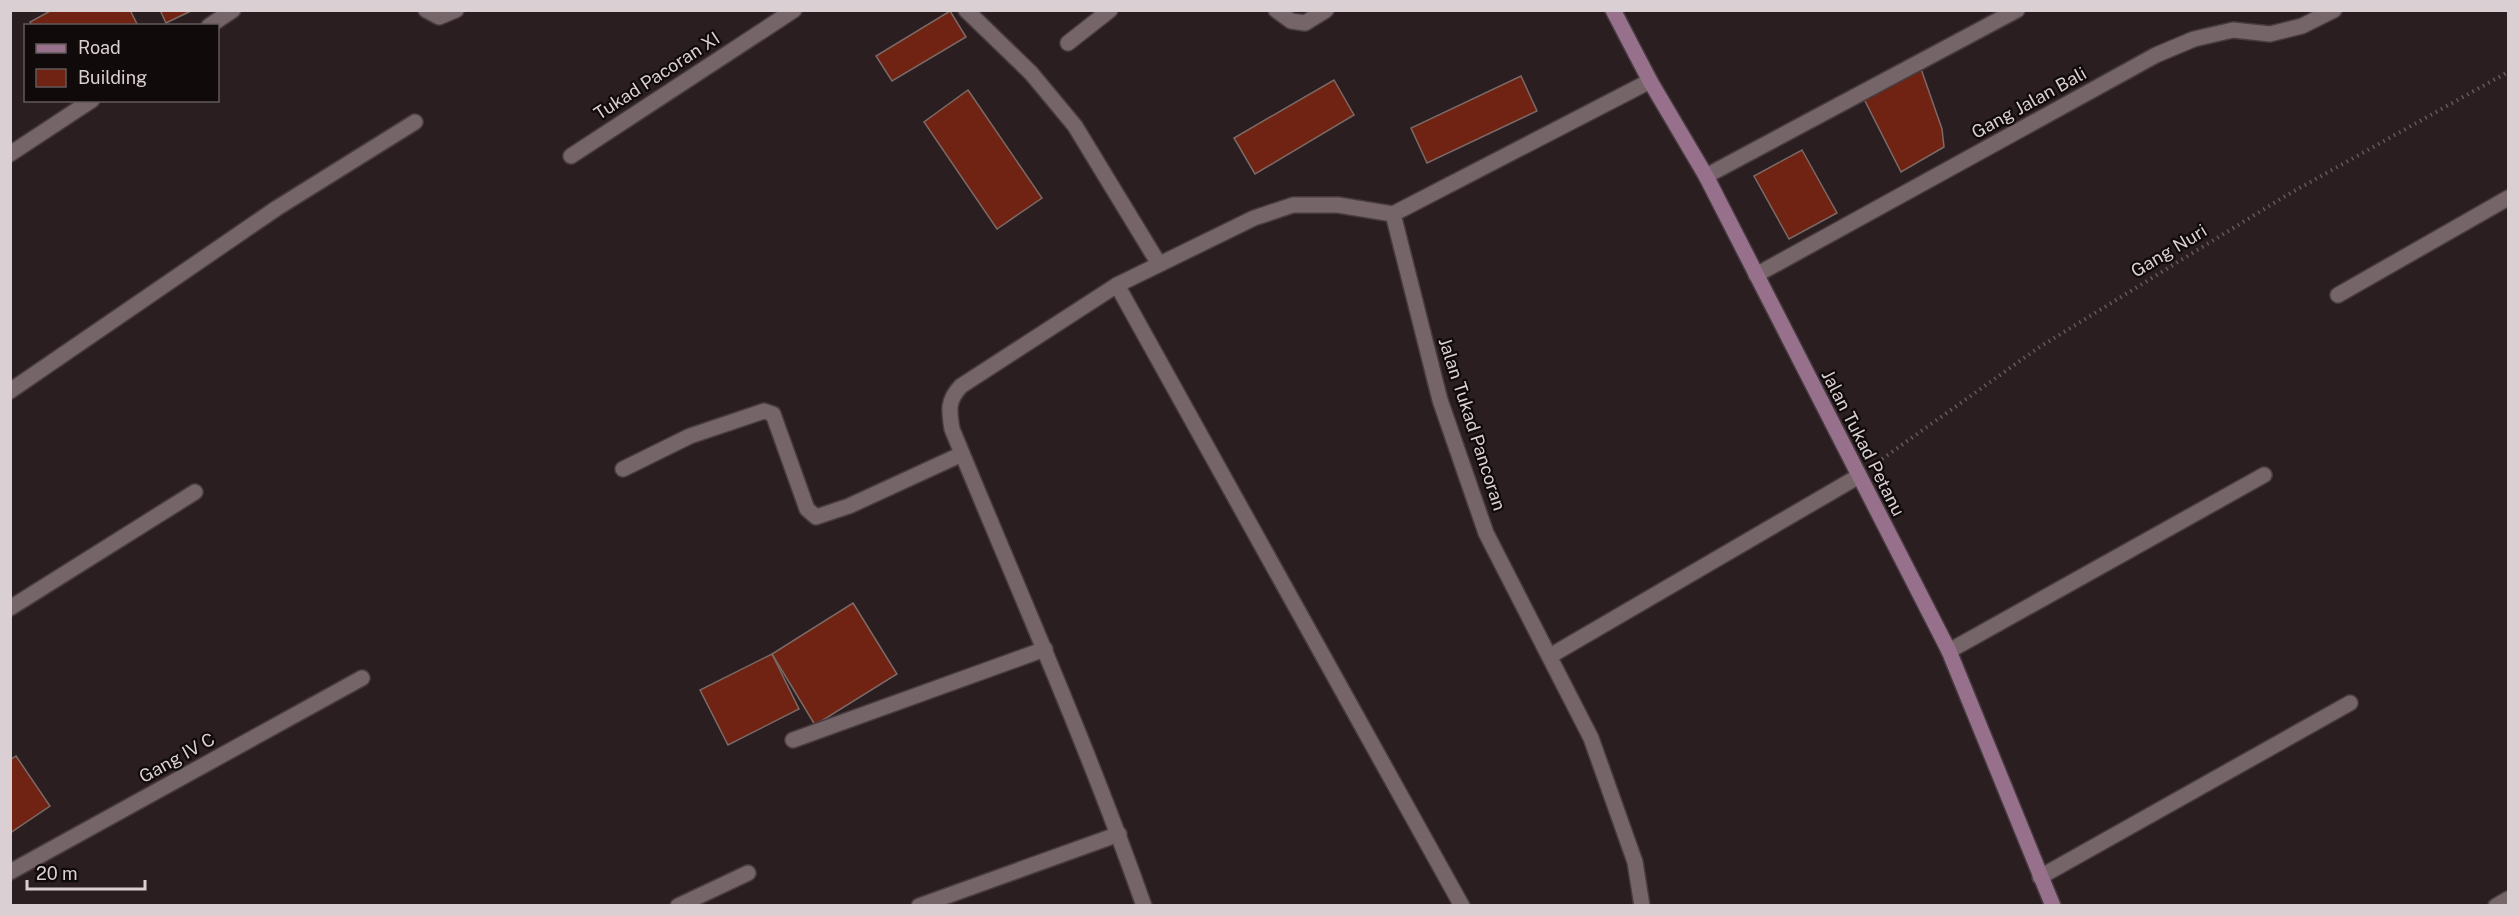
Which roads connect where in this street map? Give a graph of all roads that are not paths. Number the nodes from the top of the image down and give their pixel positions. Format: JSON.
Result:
{"nodes":[{"id":1,"x":233,"y":10,"type":"edge"},
{"id":2,"x":426,"y":10,"type":"edge"},
{"id":3,"x":456,"y":10,"type":"edge"},
{"id":4,"x":794,"y":10,"type":"edge"},
{"id":5,"x":966,"y":10,"type":"edge"},
{"id":6,"x":1110,"y":10,"type":"edge"},
{"id":7,"x":1276,"y":10,"type":"edge"},
{"id":8,"x":1326,"y":10,"type":"edge"},
{"id":9,"x":1613,"y":10,"type":"edge"},
{"id":10,"x":2017,"y":10,"type":"edge"},
{"id":11,"x":2334,"y":10,"type":"edge"},
{"id":12,"x":212,"y":24,"type":"edge"},
{"id":13,"x":1068,"y":43,"type":"dead end"},
{"id":14,"x":1650,"y":81,"type":"junction"},
{"id":15,"x":89,"y":102,"type":"edge"},
{"id":16,"x":415,"y":122,"type":"dead end"},
{"id":17,"x":10,"y":154,"type":"edge"},
{"id":18,"x":571,"y":156,"type":"dead end"},
{"id":19,"x":1706,"y":176,"type":"junction"},
{"id":20,"x":2508,"y":198,"type":"edge"},
{"id":21,"x":1393,"y":214,"type":"junction"},
{"id":22,"x":1158,"y":264,"type":"junction"},
{"id":23,"x":1756,"y":275,"type":"junction"},
{"id":24,"x":1117,"y":285,"type":"junction"},
{"id":25,"x":2338,"y":295,"type":"dead end"},
{"id":26,"x":10,"y":392,"type":"edge"},
{"id":27,"x":962,"y":454,"type":"junction"},
{"id":28,"x":623,"y":469,"type":"dead end"},
{"id":29,"x":2264,"y":475,"type":"dead end"},
{"id":30,"x":1858,"y":476,"type":"junction"},
{"id":31,"x":195,"y":492,"type":"dead end"},
{"id":32,"x":10,"y":608,"type":"edge"},
{"id":33,"x":1045,"y":649,"type":"junction"},
{"id":34,"x":1948,"y":651,"type":"junction"},
{"id":35,"x":1550,"y":656,"type":"junction"},
{"id":36,"x":362,"y":678,"type":"dead end"},
{"id":37,"x":2350,"y":703,"type":"dead end"},
{"id":38,"x":793,"y":740,"type":"dead end"},
{"id":39,"x":1119,"y":834,"type":"junction"},
{"id":40,"x":10,"y":872,"type":"edge"},
{"id":41,"x":748,"y":873,"type":"dead end"},
{"id":42,"x":2040,"y":877,"type":"junction"},
{"id":43,"x":2508,"y":899,"type":"edge"},
{"id":44,"x":678,"y":906,"type":"edge"},
{"id":45,"x":919,"y":906,"type":"edge"},
{"id":46,"x":1144,"y":906,"type":"edge"},
{"id":47,"x":1462,"y":906,"type":"edge"},
{"id":48,"x":1642,"y":906,"type":"edge"},
{"id":49,"x":2053,"y":906,"type":"edge"},
{"id":50,"x":2496,"y":906,"type":"edge"}],
"edges":[{"from":1,"to":12,"type":"street"},
{"from":2,"to":3,"type":"street"},
{"from":4,"to":18,"type":"street","name":"Tukad Pacoran XI"},
{"from":5,"to":22,"type":"street"},
{"from":6,"to":13,"type":"street"},
{"from":7,"to":8,"type":"street"},
{"from":9,"to":14,"type":"street","name":"Jalan Tukad Petanu"},
{"from":10,"to":19,"type":"street"},
{"from":11,"to":23,"type":"street","name":"Gang Jalan Bali"},
{"from":14,"to":19,"type":"street","name":"Jalan Tukad Petanu"},
{"from":14,"to":21,"type":"street"},
{"from":15,"to":17,"type":"street"},
{"from":16,"to":26,"type":"street"},
{"from":19,"to":23,"type":"street","name":"Jalan Tukad Petanu"},
{"from":20,"to":25,"type":"street"},
{"from":21,"to":22,"type":"street"},
{"from":21,"to":35,"type":"street","name":"Jalan Tukad Pancoran"},
{"from":22,"to":24,"type":"street"},
{"from":23,"to":30,"type":"street","name":"Jalan Tukad Petanu"},
{"from":24,"to":27,"type":"street"},
{"from":24,"to":47,"type":"street"},
{"from":27,"to":28,"type":"street"},
{"from":27,"to":33,"type":"street"},
{"from":29,"to":34,"type":"street"},
{"from":30,"to":34,"type":"street","name":"Jalan Tukad Petanu"},
{"from":30,"to":35,"type":"street"},
{"from":31,"to":32,"type":"street"},
{"from":33,"to":38,"type":"street"},
{"from":33,"to":39,"type":"street"},
{"from":34,"to":42,"type":"street","name":"Jalan Tukad Petanu"},
{"from":35,"to":48,"type":"street","name":"Jalan Tukad Pancoran"},
{"from":36,"to":40,"type":"street","name":"Gang IV C"},
{"from":37,"to":42,"type":"street"},
{"from":39,"to":45,"type":"street"},
{"from":39,"to":46,"type":"street"},
{"from":41,"to":44,"type":"street"},
{"from":42,"to":49,"type":"street","name":"Jalan Tukad Petanu"},
{"from":43,"to":50,"type":"street"}]}
